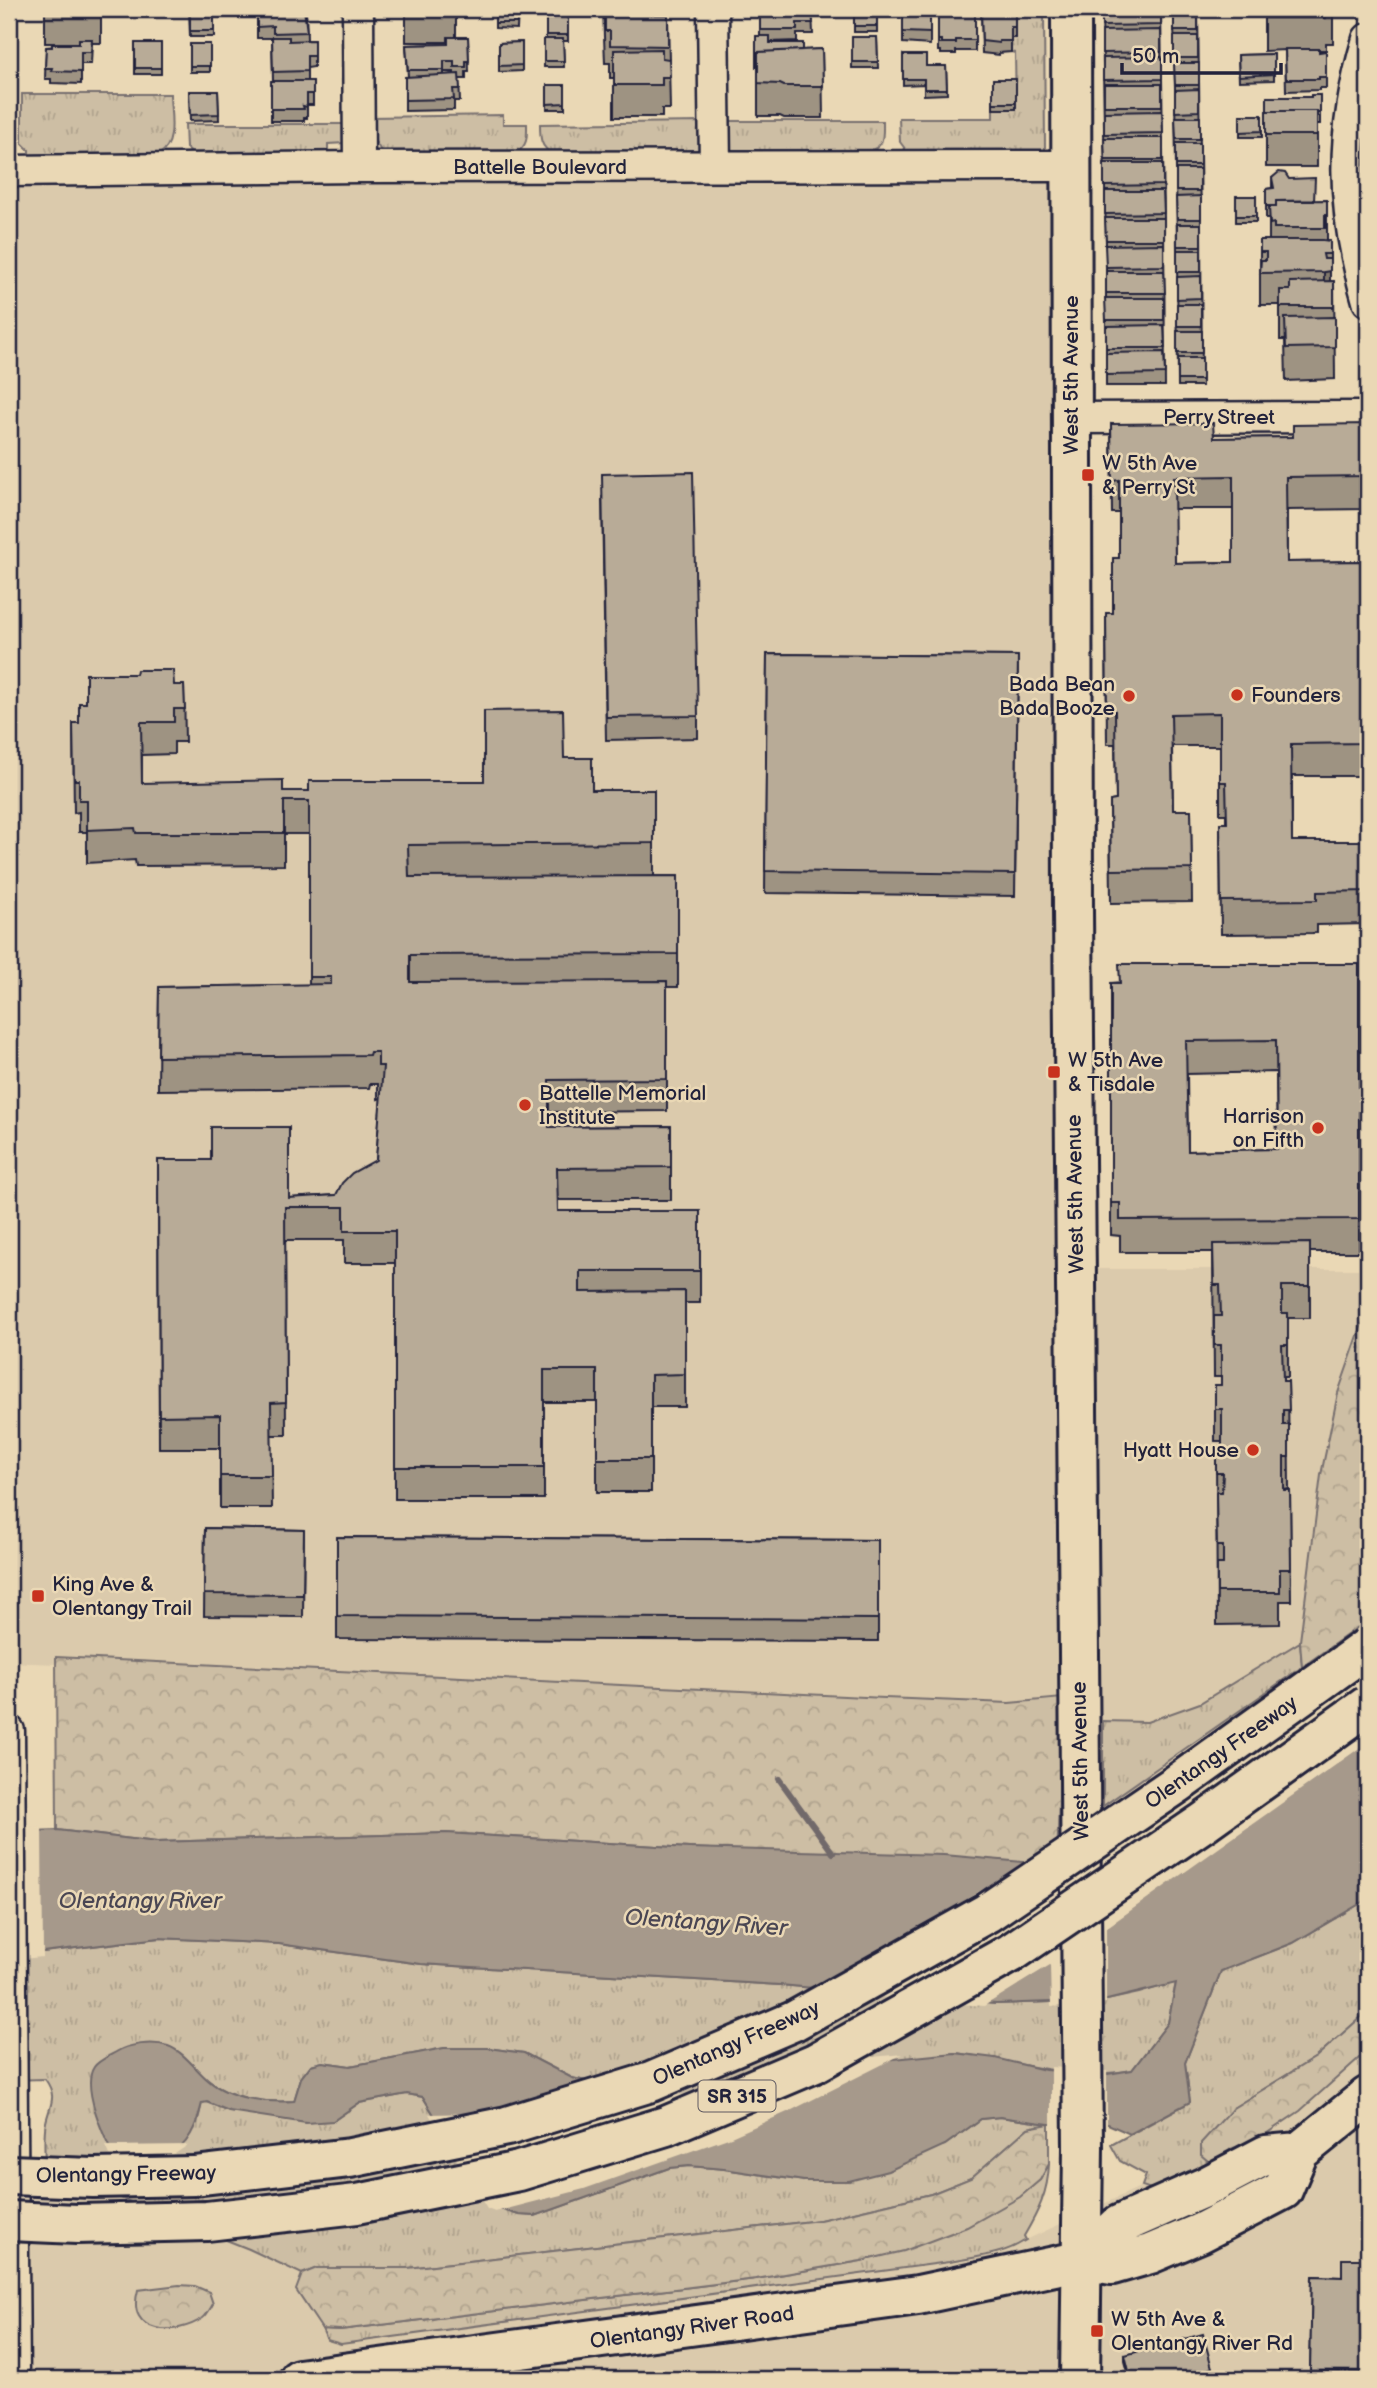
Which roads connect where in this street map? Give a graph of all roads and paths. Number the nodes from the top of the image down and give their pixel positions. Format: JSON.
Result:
{"nodes":[{"id":1,"x":358,"y":9,"type":"edge"},
{"id":2,"x":713,"y":9,"type":"edge"},
{"id":3,"x":1071,"y":9,"type":"edge"},
{"id":4,"x":1368,"y":39,"type":"edge"},
{"id":5,"x":715,"y":166,"type":"junction"},
{"id":6,"x":1071,"y":166,"type":"junction"},
{"id":7,"x":359,"y":167,"type":"junction"},
{"id":8,"x":9,"y":171,"type":"edge"},
{"id":9,"x":1368,"y":301,"type":"edge"},
{"id":10,"x":1368,"y":417,"type":"edge"},
{"id":11,"x":1070,"y":418,"type":"junction"},
{"id":12,"x":1368,"y":1647,"type":"edge"},
{"id":13,"x":1368,"y":1705,"type":"edge"},
{"id":14,"x":9,"y":1731,"type":"edge"},
{"id":15,"x":1368,"y":2096,"type":"edge"},
{"id":16,"x":9,"y":2175,"type":"edge"},
{"id":17,"x":9,"y":2221,"type":"edge"},
{"id":18,"x":1083,"y":2260,"type":"junction"},
{"id":19,"x":14,"y":2379,"type":"edge"},
{"id":20,"x":299,"y":2379,"type":"edge"},
{"id":21,"x":1080,"y":2379,"type":"edge"}],
"edges":[{"from":1,"to":7,"type":"street"},
{"from":2,"to":5,"type":"street"},
{"from":3,"to":6,"type":"main road","name":"West 5th Avenue"},
{"from":4,"to":9,"type":"street"},
{"from":5,"to":6,"type":"street","name":"Battelle Boulevard"},
{"from":5,"to":7,"type":"street","name":"Battelle Boulevard"},
{"from":6,"to":11,"type":"main road","name":"West 5th Avenue"},
{"from":7,"to":8,"type":"street","name":"Battelle Boulevard"},
{"from":10,"to":11,"type":"street","name":"Perry Street"},
{"from":11,"to":18,"type":"main road","name":"West 5th Avenue","bridge":true},
{"from":12,"to":16,"type":"main road","name":"Olentangy Freeway","number":"SR 315","bridge":true},
{"from":13,"to":17,"type":"main road","number":"SR 315","bridge":true},
{"from":14,"to":19,"type":"street"},
{"from":15,"to":18,"type":"main road","name":"Olentangy River Road"},
{"from":18,"to":20,"type":"main road","name":"Olentangy River Road"},
{"from":18,"to":21,"type":"main road","name":"West 5th Avenue"}]}
